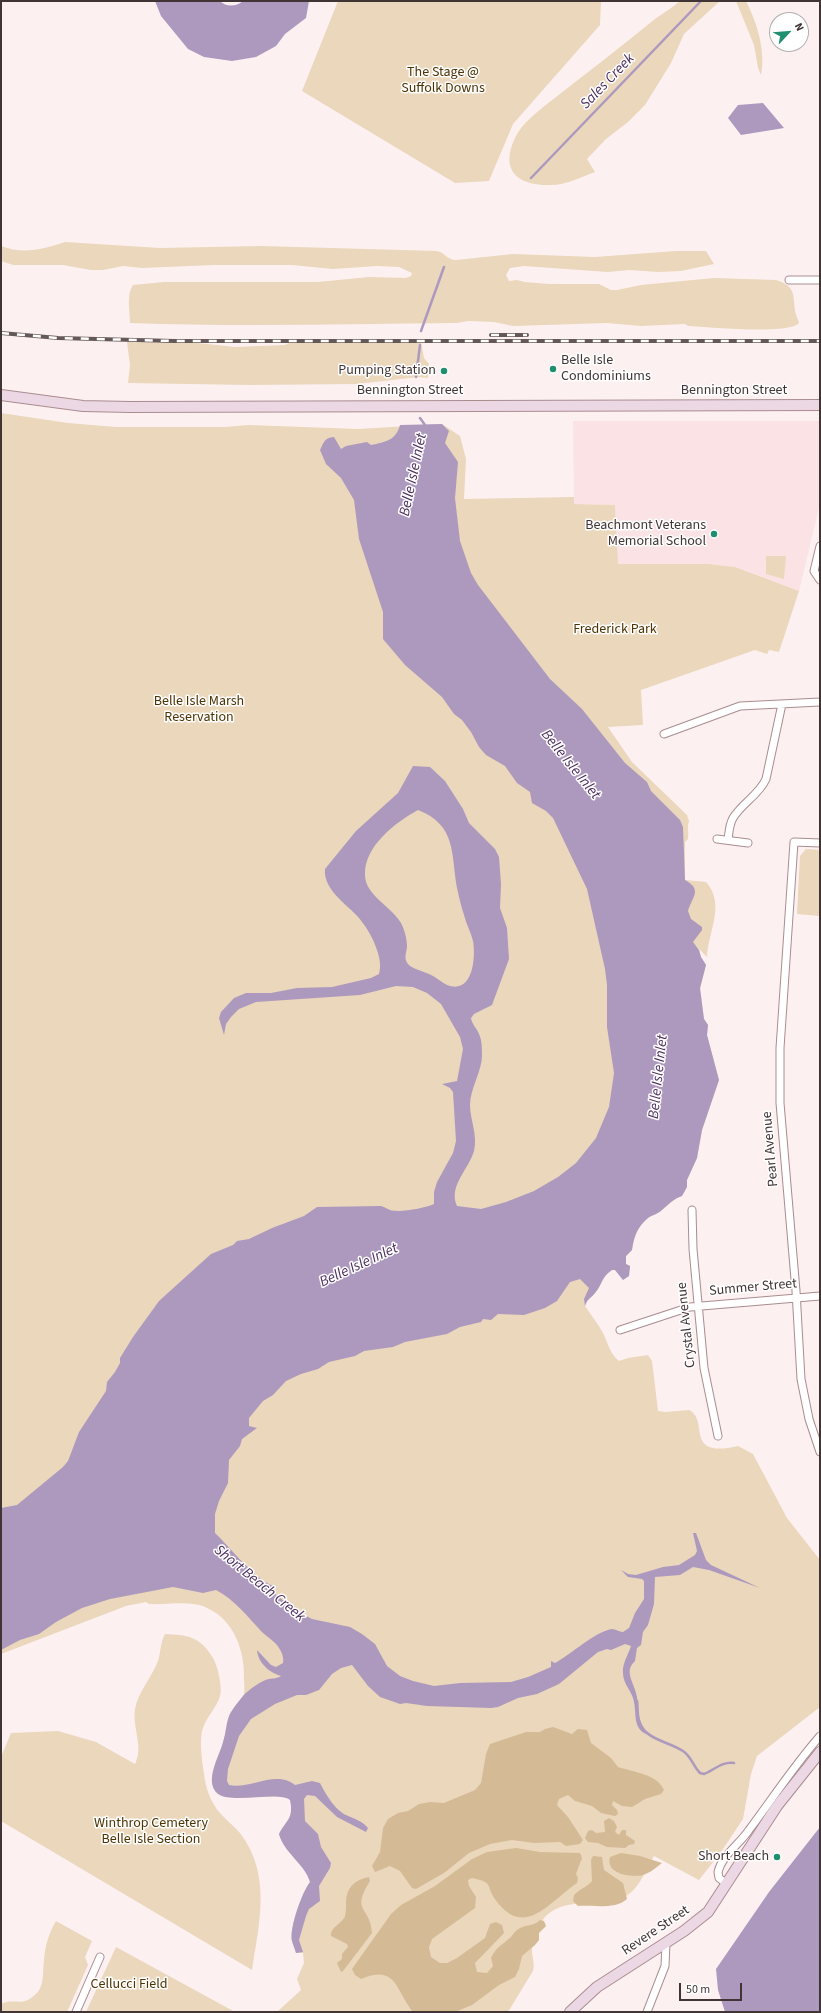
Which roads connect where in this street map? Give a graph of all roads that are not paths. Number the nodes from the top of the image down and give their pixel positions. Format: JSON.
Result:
{"nodes":[{"id":1,"x":789,"y":280,"type":"dead end"},
{"id":2,"x":820,"y":280,"type":"edge"},
{"id":3,"x":1,"y":395,"type":"edge"},
{"id":4,"x":820,"y":405,"type":"edge"},
{"id":5,"x":820,"y":546,"type":"edge"},
{"id":6,"x":820,"y":580,"type":"edge"},
{"id":7,"x":820,"y":702,"type":"edge"},
{"id":8,"x":782,"y":704,"type":"junction"},
{"id":9,"x":664,"y":734,"type":"dead end"},
{"id":10,"x":717,"y":839,"type":"dead end"},
{"id":11,"x":728,"y":840,"type":"junction"},
{"id":12,"x":748,"y":843,"type":"dead end"},
{"id":13,"x":820,"y":843,"type":"edge"},
{"id":14,"x":692,"y":1210,"type":"dead end"},
{"id":15,"x":820,"y":1296,"type":"edge"},
{"id":16,"x":797,"y":1298,"type":"junction"},
{"id":17,"x":698,"y":1306,"type":"junction"},
{"id":18,"x":620,"y":1330,"type":"dead end"},
{"id":19,"x":718,"y":1436,"type":"dead end"},
{"id":20,"x":820,"y":1452,"type":"edge"},
{"id":21,"x":820,"y":1736,"type":"edge"},
{"id":22,"x":820,"y":1752,"type":"edge"},
{"id":23,"x":727,"y":1884,"type":"junction"},
{"id":24,"x":666,"y":1943,"type":"junction"},
{"id":25,"x":100,"y":1957,"type":"dead end"},
{"id":26,"x":76,"y":2012,"type":"edge"},
{"id":27,"x":570,"y":2012,"type":"edge"},
{"id":28,"x":647,"y":2012,"type":"edge"}],
"edges":[{"from":1,"to":2,"type":"street"},
{"from":3,"to":4,"type":"main road","name":"Bennington Street"},
{"from":5,"to":6,"type":"street"},
{"from":7,"to":8,"type":"street"},
{"from":8,"to":9,"type":"street"},
{"from":8,"to":11,"type":"street"},
{"from":10,"to":11,"type":"street"},
{"from":11,"to":12,"type":"street"},
{"from":13,"to":16,"type":"street","name":"Pearl Avenue"},
{"from":14,"to":17,"type":"street","name":"Crystal Avenue"},
{"from":15,"to":16,"type":"street","name":"Summer Street"},
{"from":16,"to":17,"type":"street","name":"Summer Street"},
{"from":16,"to":20,"type":"street","name":"Pearl Avenue"},
{"from":17,"to":18,"type":"street","name":"Summer Street"},
{"from":17,"to":19,"type":"street","name":"Crystal Avenue"},
{"from":21,"to":23,"type":"street"},
{"from":22,"to":23,"type":"main road","name":"Revere Street"},
{"from":23,"to":24,"type":"main road","name":"Revere Street"},
{"from":24,"to":27,"type":"main road","name":"Revere Street"},
{"from":24,"to":28,"type":"street"},
{"from":25,"to":26,"type":"street"}]}
